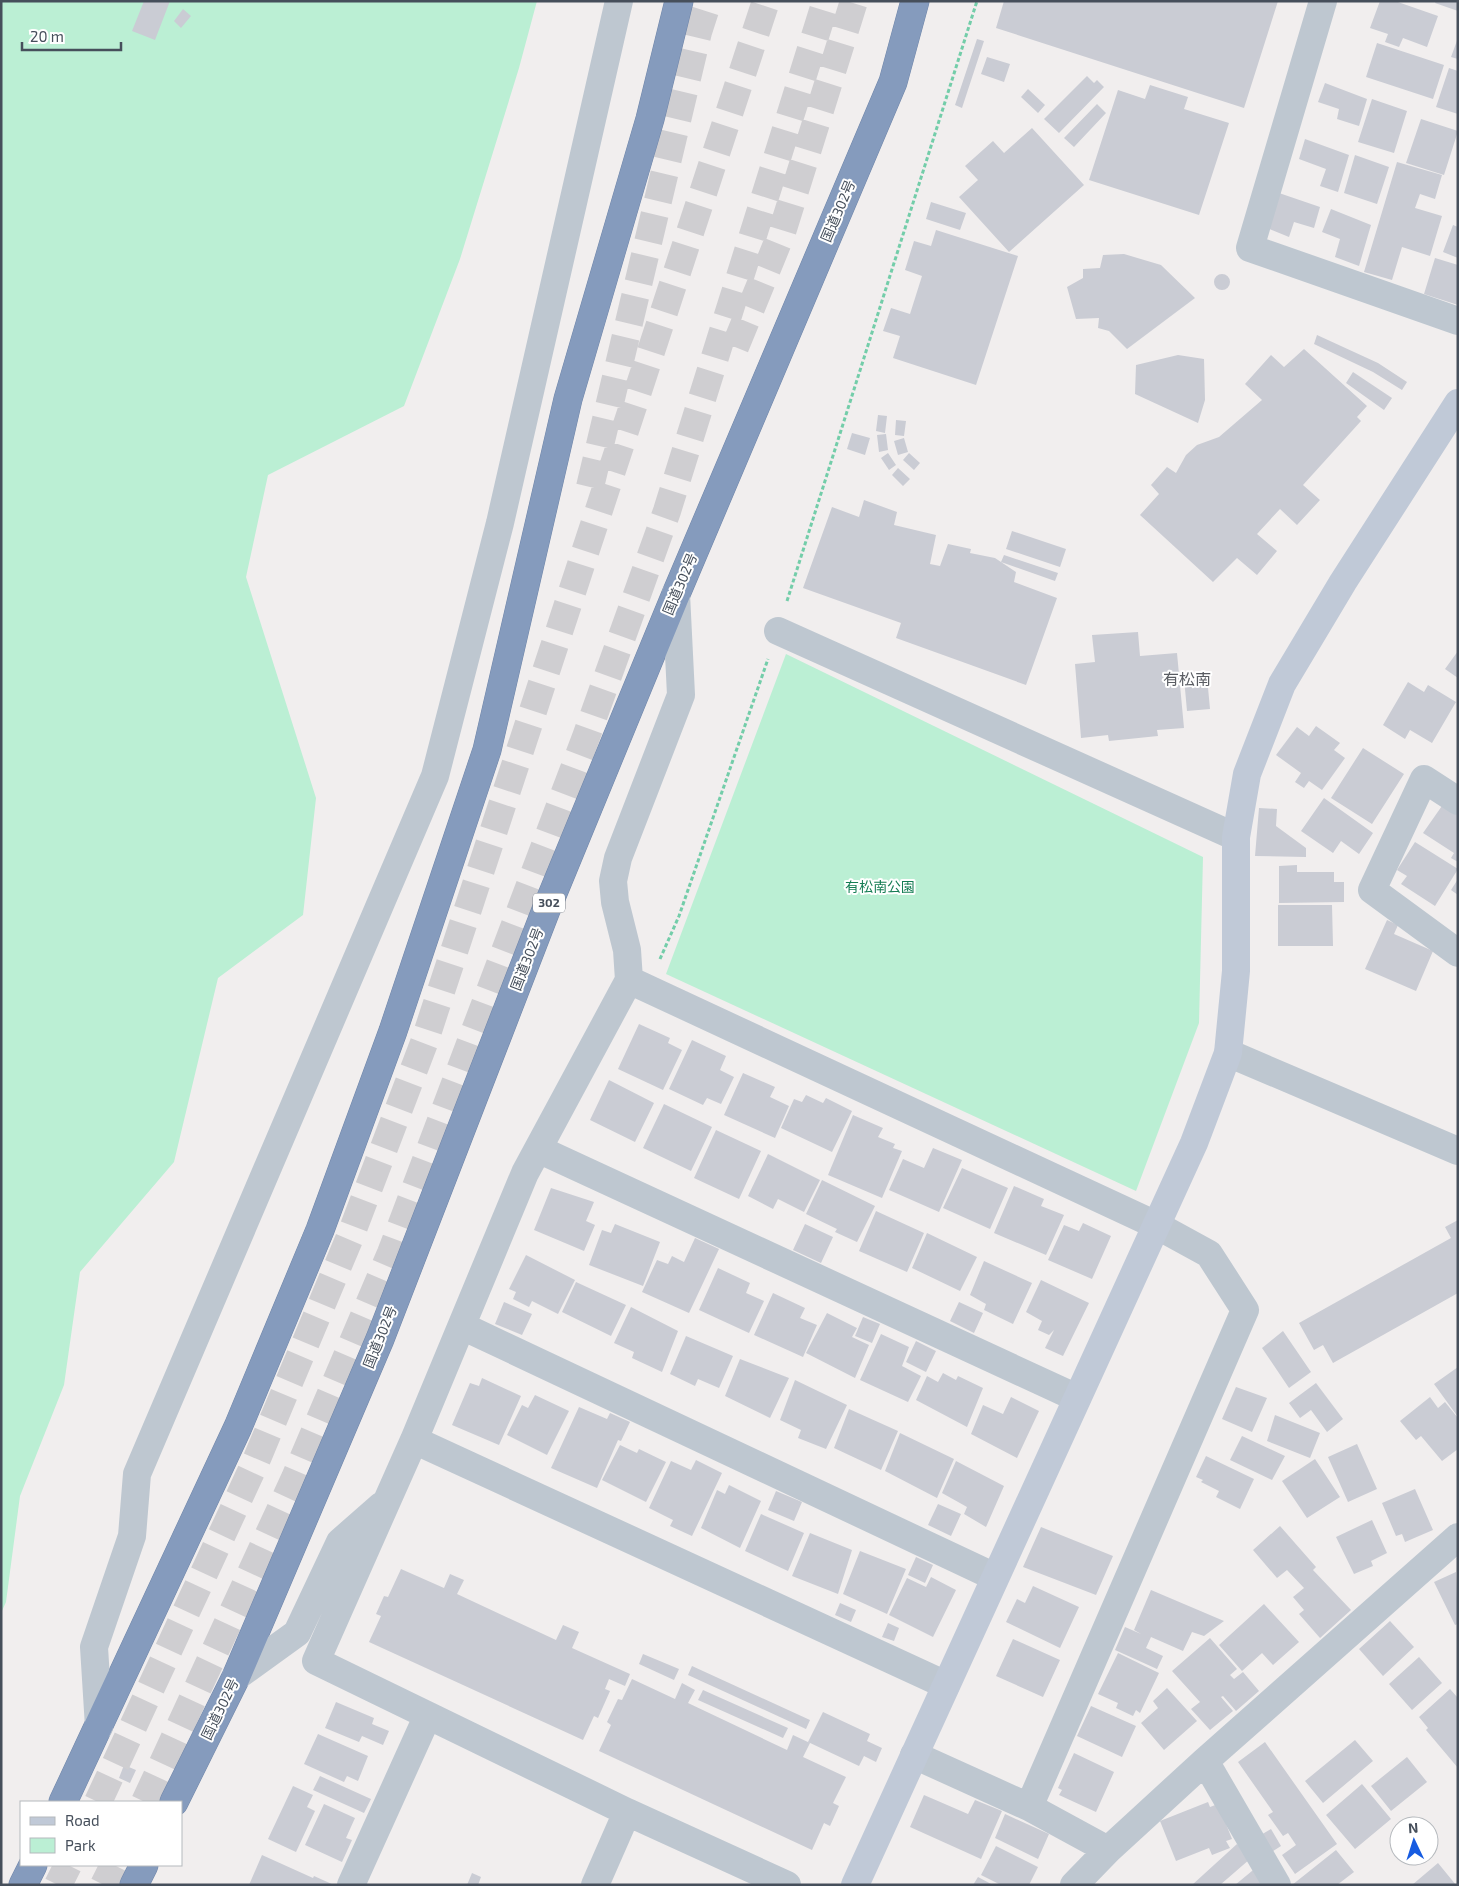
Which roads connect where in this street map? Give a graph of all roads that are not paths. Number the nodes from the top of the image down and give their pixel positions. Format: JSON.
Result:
{"nodes":[{"id":1,"x":619,"y":1,"type":"edge"},
{"id":2,"x":680,"y":1,"type":"edge"},
{"id":3,"x":915,"y":1,"type":"edge"},
{"id":4,"x":1323,"y":1,"type":"edge"},
{"id":5,"x":1458,"y":321,"type":"edge"},
{"id":6,"x":1458,"y":403,"type":"edge"},
{"id":7,"x":676,"y":594,"type":"junction"},
{"id":8,"x":778,"y":631,"type":"road end"},
{"id":9,"x":1458,"y":801,"type":"edge"},
{"id":10,"x":1236,"y":837,"type":"junction"},
{"id":11,"x":1458,"y":953,"type":"edge"},
{"id":12,"x":638,"y":984,"type":"junction"},
{"id":13,"x":1228,"y":1053,"type":"junction"},
{"id":14,"x":538,"y":1149,"type":"junction"},
{"id":15,"x":1458,"y":1151,"type":"edge"},
{"id":16,"x":1156,"y":1225,"type":"junction"},
{"id":17,"x":462,"y":1326,"type":"junction"},
{"id":18,"x":1077,"y":1398,"type":"junction"},
{"id":19,"x":414,"y":1440,"type":"junction"},
{"id":20,"x":388,"y":1500,"type":"junction"},
{"id":21,"x":1458,"y":1537,"type":"edge"},
{"id":22,"x":995,"y":1577,"type":"junction"},
{"id":23,"x":236,"y":1677,"type":"junction"},
{"id":24,"x":946,"y":1685,"type":"junction"},
{"id":25,"x":427,"y":1717,"type":"junction"},
{"id":26,"x":99,"y":1727,"type":"junction"},
{"id":27,"x":914,"y":1755,"type":"junction"},
{"id":28,"x":1206,"y":1762,"type":"junction"},
{"id":29,"x":63,"y":1801,"type":"edge"},
{"id":30,"x":174,"y":1801,"type":"edge"},
{"id":31,"x":1030,"y":1807,"type":"junction"},
{"id":32,"x":627,"y":1812,"type":"junction"},
{"id":33,"x":1108,"y":1850,"type":"junction"},
{"id":34,"x":32,"y":1866,"type":"edge"},
{"id":35,"x":144,"y":1866,"type":"edge"},
{"id":36,"x":23,"y":1885,"type":"edge"},
{"id":37,"x":134,"y":1885,"type":"edge"},
{"id":38,"x":351,"y":1885,"type":"edge"},
{"id":39,"x":595,"y":1885,"type":"edge"},
{"id":40,"x":787,"y":1885,"type":"edge"},
{"id":41,"x":855,"y":1885,"type":"edge"},
{"id":42,"x":1074,"y":1885,"type":"edge"},
{"id":43,"x":1277,"y":1885,"type":"edge"}],
"edges":[{"from":1,"to":26,"type":"street"},
{"from":2,"to":26,"type":"highway"},
{"from":3,"to":7,"type":"highway","name":"国道302号","number":"302"},
{"from":4,"to":5,"type":"street"},
{"from":6,"to":10,"type":"street"},
{"from":7,"to":12,"type":"street"},
{"from":7,"to":23,"type":"highway","name":"国道302号","number":"302"},
{"from":8,"to":10,"type":"street"},
{"from":9,"to":11,"type":"street"},
{"from":10,"to":13,"type":"street"},
{"from":12,"to":14,"type":"street"},
{"from":12,"to":16,"type":"street"},
{"from":13,"to":15,"type":"street"},
{"from":13,"to":16,"type":"street"},
{"from":14,"to":17,"type":"street"},
{"from":14,"to":18,"type":"street"},
{"from":16,"to":18,"type":"street"},
{"from":16,"to":31,"type":"street"},
{"from":17,"to":19,"type":"street"},
{"from":17,"to":22,"type":"street"},
{"from":18,"to":22,"type":"street"},
{"from":19,"to":20,"type":"street"},
{"from":19,"to":24,"type":"street"},
{"from":20,"to":23,"type":"street"},
{"from":20,"to":25,"type":"street"},
{"from":21,"to":28,"type":"street"},
{"from":22,"to":24,"type":"street"},
{"from":23,"to":30,"type":"highway","name":"国道302号","number":"302"},
{"from":24,"to":27,"type":"street"},
{"from":25,"to":32,"type":"street"},
{"from":25,"to":38,"type":"street"},
{"from":26,"to":29,"type":"highway"},
{"from":27,"to":31,"type":"street"},
{"from":27,"to":41,"type":"street"},
{"from":28,"to":33,"type":"street"},
{"from":28,"to":43,"type":"street"},
{"from":31,"to":33,"type":"street"},
{"from":32,"to":39,"type":"street"},
{"from":32,"to":40,"type":"street"},
{"from":33,"to":42,"type":"street"},
{"from":34,"to":36,"type":"highway"},
{"from":35,"to":37,"type":"highway"}]}
